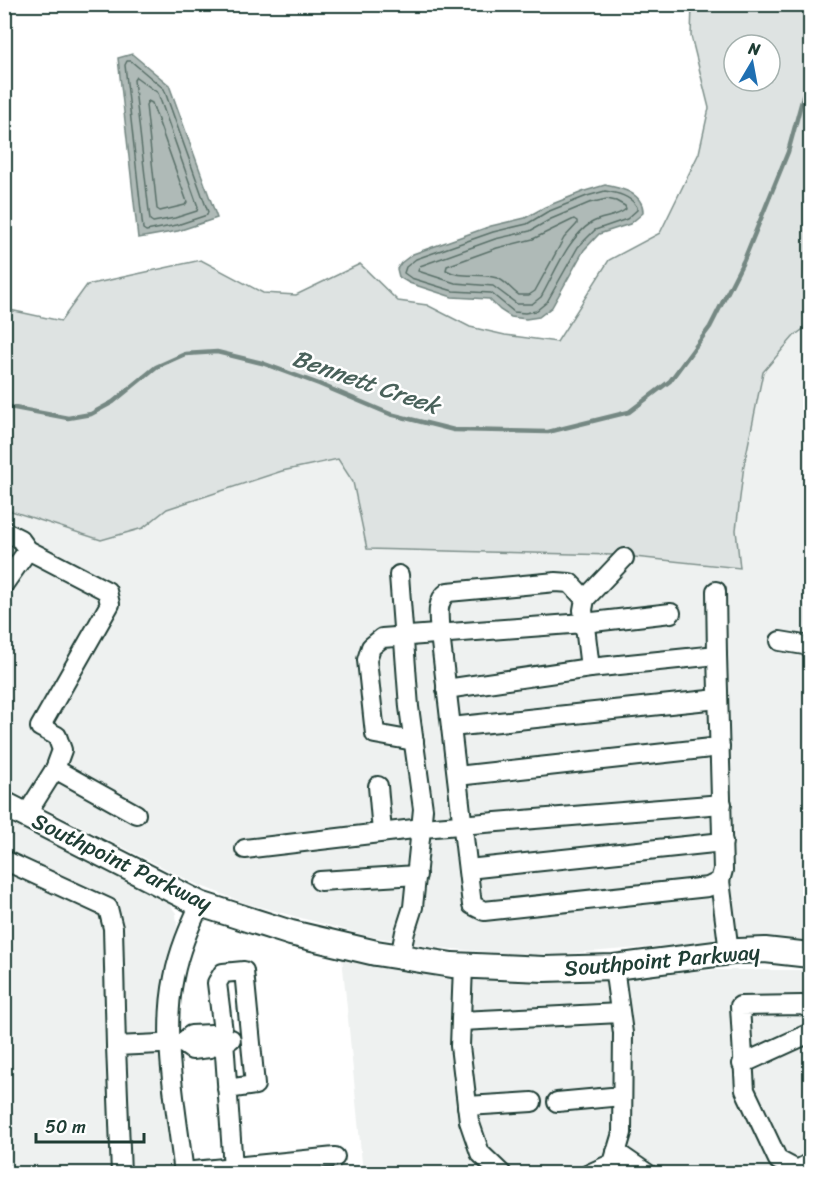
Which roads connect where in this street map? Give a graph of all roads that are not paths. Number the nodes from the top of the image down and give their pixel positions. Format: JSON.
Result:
{"nodes":[{"id":1,"x":4,"y":531,"type":"edge"},
{"id":2,"x":28,"y":550,"type":"junction"},
{"id":3,"x":624,"y":558,"type":"dead end"},
{"id":4,"x":399,"y":574,"type":"dead end"},
{"id":5,"x":4,"y":584,"type":"edge"},
{"id":6,"x":716,"y":591,"type":"dead end"},
{"id":7,"x":585,"y":599,"type":"junction"},
{"id":8,"x":671,"y":613,"type":"dead end"},
{"id":9,"x":584,"y":623,"type":"junction"},
{"id":10,"x":440,"y":634,"type":"junction"},
{"id":11,"x":404,"y":637,"type":"junction"},
{"id":12,"x":780,"y":641,"type":"dead end"},
{"id":13,"x":810,"y":646,"type":"edge"},
{"id":14,"x":717,"y":655,"type":"junction"},
{"id":15,"x":590,"y":668,"type":"junction"},
{"id":16,"x":446,"y":688,"type":"junction"},
{"id":17,"x":718,"y":699,"type":"junction"},
{"id":18,"x":451,"y":728,"type":"junction"},
{"id":19,"x":414,"y":741,"type":"junction"},
{"id":20,"x":720,"y":747,"type":"junction"},
{"id":21,"x":55,"y":769,"type":"junction"},
{"id":22,"x":457,"y":776,"type":"junction"},
{"id":23,"x":378,"y":786,"type":"dead end"},
{"id":24,"x":4,"y":804,"type":"edge"},
{"id":25,"x":722,"y":804,"type":"junction"},
{"id":26,"x":136,"y":814,"type":"dead end"},
{"id":27,"x":26,"y":815,"type":"junction"},
{"id":28,"x":463,"y":824,"type":"junction"},
{"id":29,"x":422,"y":828,"type":"junction"},
{"id":30,"x":382,"y":832,"type":"junction"},
{"id":31,"x":723,"y":842,"type":"junction"},
{"id":32,"x":245,"y":849,"type":"dead end"},
{"id":33,"x":4,"y":860,"type":"edge"},
{"id":34,"x":468,"y":869,"type":"junction"},
{"id":35,"x":417,"y":875,"type":"junction"},
{"id":36,"x":320,"y":881,"type":"dead end"},
{"id":37,"x":720,"y":881,"type":"junction"},
{"id":38,"x":200,"y":904,"type":"junction"},
{"id":39,"x":729,"y":952,"type":"junction"},
{"id":40,"x":810,"y":955,"type":"edge"},
{"id":41,"x":400,"y":957,"type":"junction"},
{"id":42,"x":463,"y":966,"type":"junction"},
{"id":43,"x":614,"y":967,"type":"junction"},
{"id":44,"x":810,"y":1009,"type":"edge"},
{"id":45,"x":620,"y":1013,"type":"junction"},
{"id":46,"x":461,"y":1021,"type":"junction"},
{"id":47,"x":810,"y":1033,"type":"edge"},
{"id":48,"x":250,"y":1038,"type":"junction"},
{"id":49,"x":220,"y":1040,"type":"junction"},
{"id":50,"x":176,"y":1043,"type":"junction"},
{"id":51,"x":116,"y":1046,"type":"junction"},
{"id":52,"x":742,"y":1064,"type":"junction"},
{"id":53,"x":227,"y":1089,"type":"junction"},
{"id":54,"x":622,"y":1096,"type":"junction"},
{"id":55,"x":532,"y":1102,"type":"dead end"},
{"id":56,"x":557,"y":1102,"type":"dead end"},
{"id":57,"x":467,"y":1106,"type":"junction"},
{"id":58,"x":616,"y":1152,"type":"junction"},
{"id":59,"x":335,"y":1157,"type":"dead end"},
{"id":60,"x":810,"y":1163,"type":"edge"},
{"id":61,"x":233,"y":1168,"type":"junction"},
{"id":62,"x":121,"y":1173,"type":"edge"},
{"id":63,"x":184,"y":1173,"type":"edge"},
{"id":64,"x":502,"y":1173,"type":"edge"},
{"id":65,"x":589,"y":1173,"type":"edge"},
{"id":66,"x":648,"y":1173,"type":"edge"}],
"edges":[{"from":1,"to":2,"type":"street"},
{"from":2,"to":5,"type":"street"},
{"from":2,"to":21,"type":"street"},
{"from":3,"to":7,"type":"street"},
{"from":4,"to":11,"type":"street"},
{"from":6,"to":14,"type":"street"},
{"from":7,"to":9,"type":"street"},
{"from":7,"to":10,"type":"street"},
{"from":8,"to":9,"type":"street"},
{"from":9,"to":10,"type":"street"},
{"from":9,"to":15,"type":"street"},
{"from":10,"to":11,"type":"street"},
{"from":10,"to":16,"type":"street"},
{"from":11,"to":19,"type":"street"},
{"from":11,"to":19,"type":"street"},
{"from":12,"to":13,"type":"street"},
{"from":14,"to":15,"type":"street"},
{"from":14,"to":17,"type":"street"},
{"from":15,"to":16,"type":"street"},
{"from":16,"to":18,"type":"street"},
{"from":17,"to":18,"type":"street"},
{"from":17,"to":20,"type":"street"},
{"from":18,"to":22,"type":"street"},
{"from":19,"to":29,"type":"street"},
{"from":20,"to":22,"type":"street"},
{"from":20,"to":25,"type":"street"},
{"from":21,"to":26,"type":"street"},
{"from":21,"to":27,"type":"street"},
{"from":22,"to":28,"type":"street"},
{"from":23,"to":30,"type":"street"},
{"from":24,"to":27,"type":"main road","name":"Southpoint Parkway"},
{"from":25,"to":28,"type":"street"},
{"from":25,"to":31,"type":"street"},
{"from":27,"to":38,"type":"main road","name":"Southpoint Parkway"},
{"from":28,"to":29,"type":"street"},
{"from":28,"to":34,"type":"street"},
{"from":29,"to":30,"type":"street"},
{"from":29,"to":35,"type":"street"},
{"from":30,"to":32,"type":"street"},
{"from":31,"to":34,"type":"street"},
{"from":31,"to":37,"type":"street"},
{"from":33,"to":51,"type":"street"},
{"from":34,"to":37,"type":"street"},
{"from":35,"to":36,"type":"street"},
{"from":35,"to":41,"type":"street"},
{"from":37,"to":39,"type":"street"},
{"from":38,"to":41,"type":"main road","name":"Southpoint Parkway"},
{"from":38,"to":50,"type":"street"},
{"from":39,"to":40,"type":"main road","name":"Southpoint Parkway"},
{"from":39,"to":43,"type":"main road","name":"Southpoint Parkway"},
{"from":41,"to":42,"type":"main road","name":"Southpoint Parkway"},
{"from":42,"to":43,"type":"main road","name":"Southpoint Parkway"},
{"from":42,"to":46,"type":"street"},
{"from":43,"to":45,"type":"street"},
{"from":44,"to":52,"type":"street"},
{"from":45,"to":46,"type":"street"},
{"from":45,"to":54,"type":"street"},
{"from":46,"to":57,"type":"street"},
{"from":47,"to":52,"type":"street"},
{"from":48,"to":49,"type":"street"},
{"from":48,"to":49,"type":"street"},
{"from":48,"to":53,"type":"street"},
{"from":49,"to":50,"type":"street"},
{"from":49,"to":53,"type":"street"},
{"from":50,"to":51,"type":"street"},
{"from":50,"to":63,"type":"street"},
{"from":51,"to":62,"type":"street"},
{"from":52,"to":60,"type":"street"},
{"from":53,"to":61,"type":"street"},
{"from":54,"to":56,"type":"street"},
{"from":54,"to":58,"type":"street"},
{"from":55,"to":57,"type":"street"},
{"from":57,"to":64,"type":"street"},
{"from":58,"to":65,"type":"street"},
{"from":58,"to":66,"type":"street"},
{"from":59,"to":61,"type":"street"},
{"from":61,"to":63,"type":"street"}]}
